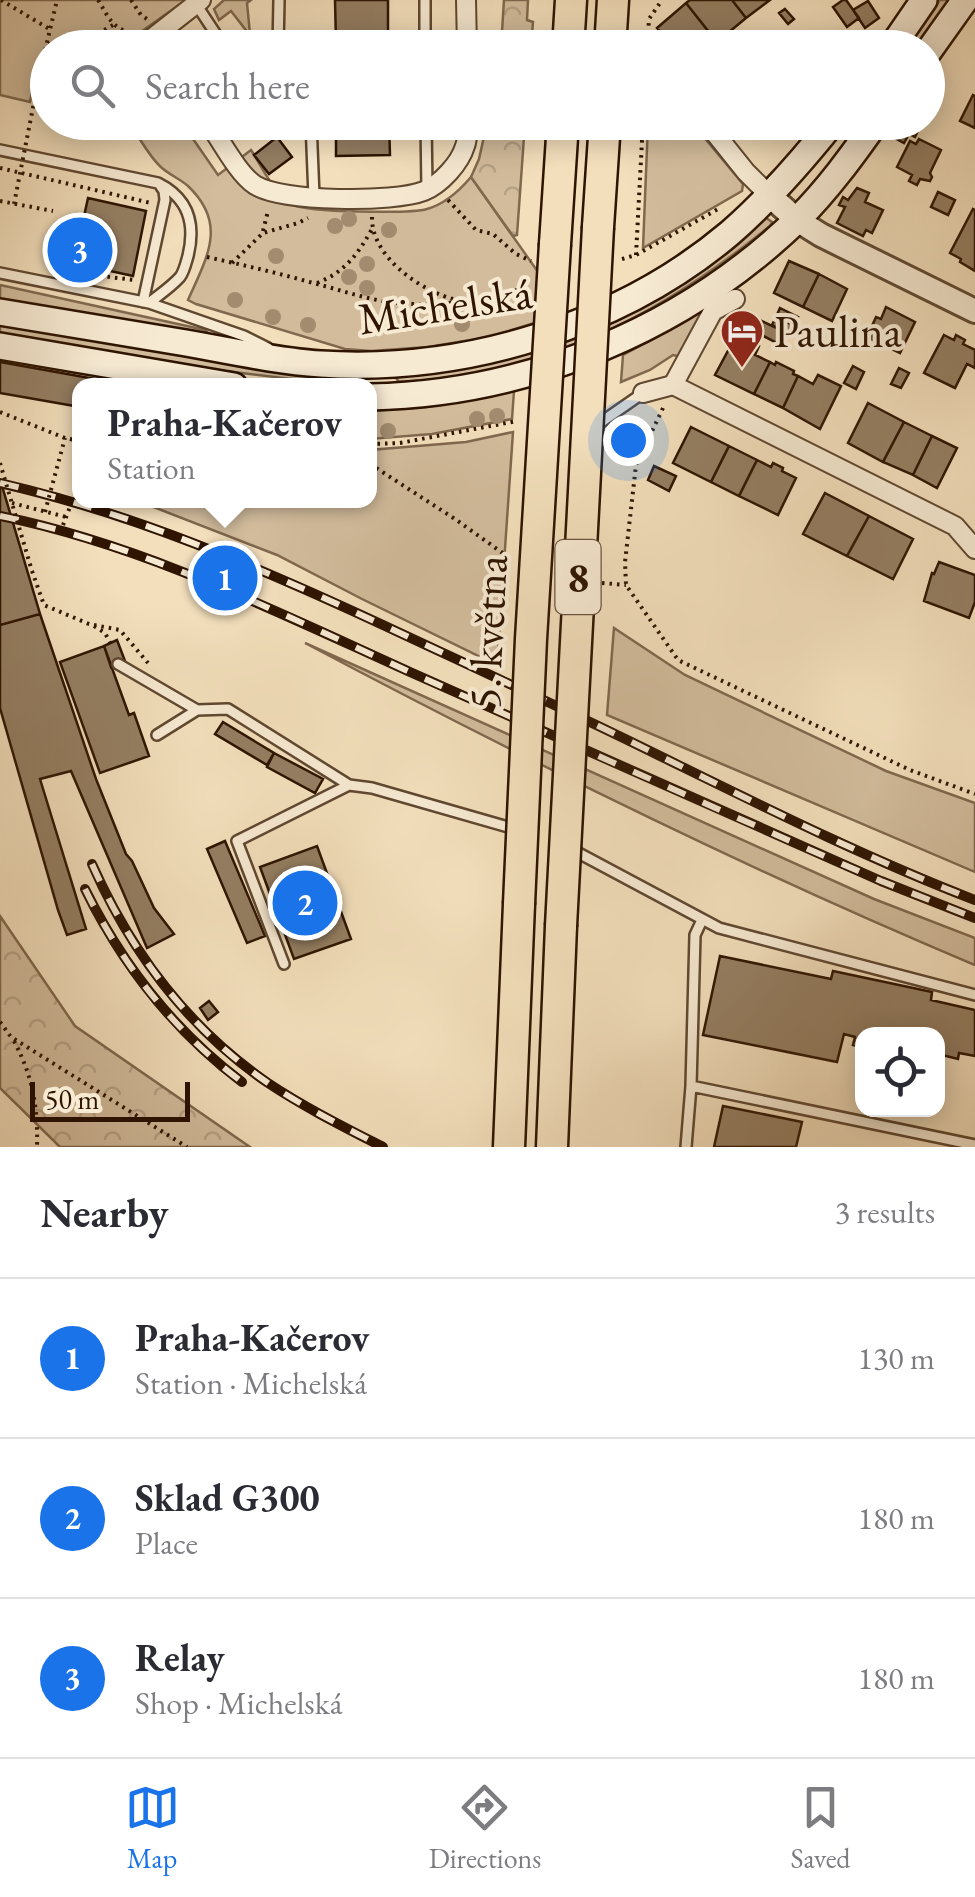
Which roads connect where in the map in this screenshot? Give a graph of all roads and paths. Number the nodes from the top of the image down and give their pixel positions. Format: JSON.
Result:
{"nodes":[{"id":1,"x":0,"y":0,"type":"edge"},
{"id":2,"x":58,"y":0,"type":"edge"},
{"id":3,"x":98,"y":0,"type":"edge"},
{"id":4,"x":279,"y":0,"type":"edge"},
{"id":5,"x":424,"y":0,"type":"edge"},
{"id":6,"x":466,"y":0,"type":"edge"},
{"id":7,"x":571,"y":0,"type":"edge"},
{"id":8,"x":613,"y":0,"type":"edge"},
{"id":9,"x":662,"y":0,"type":"edge"},
{"id":10,"x":924,"y":0,"type":"edge"},
{"id":11,"x":965,"y":0,"type":"edge"},
{"id":12,"x":198,"y":2,"type":"edge"},
{"id":13,"x":113,"y":25,"type":"junction"},
{"id":14,"x":51,"y":30,"type":"joint"},
{"id":15,"x":104,"y":30,"type":"edge"},
{"id":16,"x":120,"y":30,"type":"edge"},
{"id":17,"x":168,"y":30,"type":"edge"},
{"id":18,"x":215,"y":30,"type":"edge"},
{"id":19,"x":278,"y":30,"type":"edge"},
{"id":20,"x":425,"y":30,"type":"edge"},
{"id":21,"x":467,"y":30,"type":"edge"},
{"id":22,"x":569,"y":30,"type":"edge"},
{"id":23,"x":611,"y":30,"type":"edge"},
{"id":24,"x":648,"y":30,"type":"edge"},
{"id":25,"x":903,"y":30,"type":"edge"},
{"id":26,"x":944,"y":30,"type":"edge"},
{"id":27,"x":30,"y":123,"type":"edge"},
{"id":28,"x":220,"y":140,"type":"edge"},
{"id":29,"x":314,"y":140,"type":"edge"},
{"id":30,"x":428,"y":140,"type":"edge"},
{"id":31,"x":466,"y":140,"type":"edge"},
{"id":32,"x":560,"y":140,"type":"edge"},
{"id":33,"x":604,"y":140,"type":"edge"},
{"id":34,"x":642,"y":140,"type":"edge"},
{"id":35,"x":721,"y":140,"type":"edge"},
{"id":36,"x":818,"y":140,"type":"edge"},
{"id":37,"x":863,"y":140,"type":"edge"},
{"id":38,"x":0,"y":150,"type":"edge"},
{"id":39,"x":0,"y":168,"type":"edge"},
{"id":40,"x":158,"y":183,"type":"junction"},
{"id":41,"x":433,"y":185,"type":"junction"},
{"id":42,"x":764,"y":190,"type":"junction"},
{"id":43,"x":266,"y":191,"type":"junction"},
{"id":44,"x":322,"y":197,"type":"junction"},
{"id":45,"x":372,"y":198,"type":"junction"},
{"id":46,"x":0,"y":201,"type":"edge"},
{"id":47,"x":14,"y":204,"type":"junction"},
{"id":48,"x":157,"y":204,"type":"dead end"},
{"id":49,"x":53,"y":212,"type":"dead end"},
{"id":50,"x":797,"y":220,"type":"junction"},
{"id":51,"x":372,"y":228,"type":"junction"},
{"id":52,"x":262,"y":233,"type":"junction"},
{"id":53,"x":543,"y":253,"type":"junction"},
{"id":54,"x":636,"y":255,"type":"junction"},
{"id":55,"x":207,"y":257,"type":"dead end"},
{"id":56,"x":618,"y":260,"type":"dead end"},
{"id":57,"x":232,"y":263,"type":"junction"},
{"id":58,"x":0,"y":273,"type":"edge"},
{"id":59,"x":91,"y":274,"type":"dead end"},
{"id":60,"x":139,"y":281,"type":"dead end"},
{"id":61,"x":317,"y":284,"type":"junction"},
{"id":62,"x":525,"y":288,"type":"dead end"},
{"id":63,"x":735,"y":299,"type":"dead end"},
{"id":64,"x":146,"y":302,"type":"junction"},
{"id":65,"x":464,"y":302,"type":"junction"},
{"id":66,"x":975,"y":311,"type":"edge"},
{"id":67,"x":0,"y":312,"type":"edge"},
{"id":68,"x":0,"y":346,"type":"edge"},
{"id":69,"x":293,"y":360,"type":"junction"},
{"id":70,"x":187,"y":378,"type":"edge"},
{"id":71,"x":674,"y":385,"type":"junction"},
{"id":72,"x":644,"y":392,"type":"joint"},
{"id":73,"x":377,"y":397,"type":"edge"},
{"id":74,"x":0,"y":412,"type":"edge"},
{"id":75,"x":521,"y":420,"type":"dead end"},
{"id":76,"x":597,"y":426,"type":"dead end"},
{"id":77,"x":65,"y":438,"type":"junction"},
{"id":78,"x":72,"y":440,"type":"edge"},
{"id":79,"x":377,"y":444,"type":"edge"},
{"id":80,"x":0,"y":463,"type":"edge"},
{"id":81,"x":377,"y":469,"type":"edge"},
{"id":82,"x":12,"y":503,"type":"junction"},
{"id":83,"x":70,"y":507,"type":"dead end"},
{"id":84,"x":45,"y":512,"type":"junction"},
{"id":85,"x":66,"y":517,"type":"junction"},
{"id":86,"x":63,"y":526,"type":"dead end"},
{"id":87,"x":954,"y":526,"type":"junction"},
{"id":88,"x":975,"y":526,"type":"edge"},
{"id":89,"x":975,"y":549,"type":"edge"},
{"id":90,"x":520,"y":562,"type":"dead end"},
{"id":91,"x":596,"y":582,"type":"dead end"},
{"id":92,"x":626,"y":585,"type":"junction"},
{"id":93,"x":89,"y":624,"type":"junction"},
{"id":94,"x":118,"y":664,"type":"joint"},
{"id":95,"x":179,"y":700,"type":"junction"},
{"id":96,"x":197,"y":710,"type":"junction"},
{"id":97,"x":157,"y":735,"type":"dead end"},
{"id":98,"x":349,"y":785,"type":"junction"},
{"id":99,"x":975,"y":794,"type":"edge"},
{"id":100,"x":538,"y":835,"type":"dead end"},
{"id":101,"x":554,"y":840,"type":"dead end"},
{"id":102,"x":702,"y":920,"type":"junction"},
{"id":103,"x":284,"y":964,"type":"dead end"},
{"id":104,"x":975,"y":994,"type":"edge"},
{"id":105,"x":0,"y":1022,"type":"edge"},
{"id":106,"x":12,"y":1037,"type":"junction"},
{"id":107,"x":691,"y":1086,"type":"junction"},
{"id":108,"x":552,"y":1139,"type":"edge"},
{"id":109,"x":975,"y":1145,"type":"edge"},
{"id":110,"x":37,"y":1147,"type":"edge"},
{"id":111,"x":186,"y":1147,"type":"edge"},
{"id":112,"x":509,"y":1147,"type":"edge"},
{"id":113,"x":686,"y":1147,"type":"edge"}],
"edges":[{"from":1,"to":14,"type":"path"},
{"from":2,"to":14,"type":"path"},
{"from":3,"to":13,"type":"path"},
{"from":4,"to":19,"type":"lane"},
{"from":5,"to":20,"type":"lane"},
{"from":6,"to":21,"type":"street"},
{"from":7,"to":22,"type":"highway"},
{"from":8,"to":23,"type":"highway"},
{"from":9,"to":24,"type":"path"},
{"from":10,"to":25,"type":"main road"},
{"from":11,"to":26,"type":"main road"},
{"from":12,"to":17,"type":"street"},
{"from":12,"to":18,"type":"lane"},
{"from":13,"to":15,"type":"path"},
{"from":13,"to":16,"type":"path"},
{"from":27,"to":47,"type":"path","bridge":true},
{"from":28,"to":43,"type":"street"},
{"from":29,"to":44,"type":"lane"},
{"from":30,"to":41,"type":"lane"},
{"from":31,"to":41,"type":"street"},
{"from":32,"to":53,"type":"highway","name":"5. května","number":"8"},
{"from":33,"to":108,"type":"highway","name":"5. května","number":"8","bridge":true},
{"from":34,"to":54,"type":"path"},
{"from":35,"to":42,"type":"street"},
{"from":36,"to":42,"type":"main road","name":"Michelská"},
{"from":37,"to":50,"type":"main road","name":"Michelská"},
{"from":38,"to":40,"type":"lane"},
{"from":39,"to":48,"type":"path"},
{"from":40,"to":64,"type":"lane"},
{"from":40,"to":64,"type":"lane"},
{"from":41,"to":45,"type":"street"},
{"from":41,"to":53,"type":"path"},
{"from":42,"to":50,"type":"street"},
{"from":42,"to":54,"type":"path"},
{"from":42,"to":69,"type":"main road","name":"Michelská"},
{"from":43,"to":44,"type":"street"},
{"from":43,"to":52,"type":"path"},
{"from":44,"to":45,"type":"street"},
{"from":44,"to":52,"type":"path"},
{"from":45,"to":51,"type":"path"},
{"from":46,"to":47,"type":"path"},
{"from":47,"to":49,"type":"path"},
{"from":50,"to":66,"type":"street"},
{"from":50,"to":73,"type":"main road","name":"Michelská"},
{"from":51,"to":61,"type":"path"},
{"from":51,"to":65,"type":"path"},
{"from":52,"to":57,"type":"path"},
{"from":53,"to":112,"type":"highway","name":"5. května","number":"8","bridge":true},
{"from":54,"to":56,"type":"path"},
{"from":55,"to":57,"type":"path"},
{"from":57,"to":61,"type":"path"},
{"from":58,"to":64,"type":"lane"},
{"from":59,"to":60,"type":"path"},
{"from":61,"to":65,"type":"path"},
{"from":62,"to":65,"type":"path"},
{"from":63,"to":71,"type":"street"},
{"from":64,"to":69,"type":"lane"},
{"from":67,"to":69,"type":"main road","name":"Michelská"},
{"from":68,"to":70,"type":"main road"},
{"from":71,"to":72,"type":"street"},
{"from":71,"to":87,"type":"street"},
{"from":71,"to":92,"type":"path"},
{"from":72,"to":76,"type":"lane"},
{"from":74,"to":77,"type":"path"},
{"from":75,"to":79,"type":"path"},
{"from":77,"to":78,"type":"path"},
{"from":77,"to":84,"type":"path","bridge":true},
{"from":80,"to":82,"type":"path","bridge":true},
{"from":81,"to":90,"type":"path"},
{"from":82,"to":84,"type":"path"},
{"from":82,"to":93,"type":"path","bridge":true},
{"from":83,"to":85,"type":"path"},
{"from":84,"to":85,"type":"path"},
{"from":85,"to":86,"type":"path"},
{"from":87,"to":88,"type":"street"},
{"from":87,"to":89,"type":"street"},
{"from":91,"to":92,"type":"path"},
{"from":92,"to":99,"type":"path"},
{"from":93,"to":94,"type":"path"},
{"from":93,"to":95,"type":"path"},
{"from":94,"to":95,"type":"lane"},
{"from":95,"to":96,"type":"lane"},
{"from":96,"to":97,"type":"lane"},
{"from":96,"to":98,"type":"lane"},
{"from":98,"to":100,"type":"lane"},
{"from":98,"to":103,"type":"lane"},
{"from":101,"to":102,"type":"lane"},
{"from":102,"to":104,"type":"lane"},
{"from":102,"to":107,"type":"lane"},
{"from":105,"to":106,"type":"path"},
{"from":106,"to":110,"type":"path"},
{"from":106,"to":111,"type":"path"},
{"from":107,"to":109,"type":"lane"},
{"from":107,"to":113,"type":"lane"}]}
